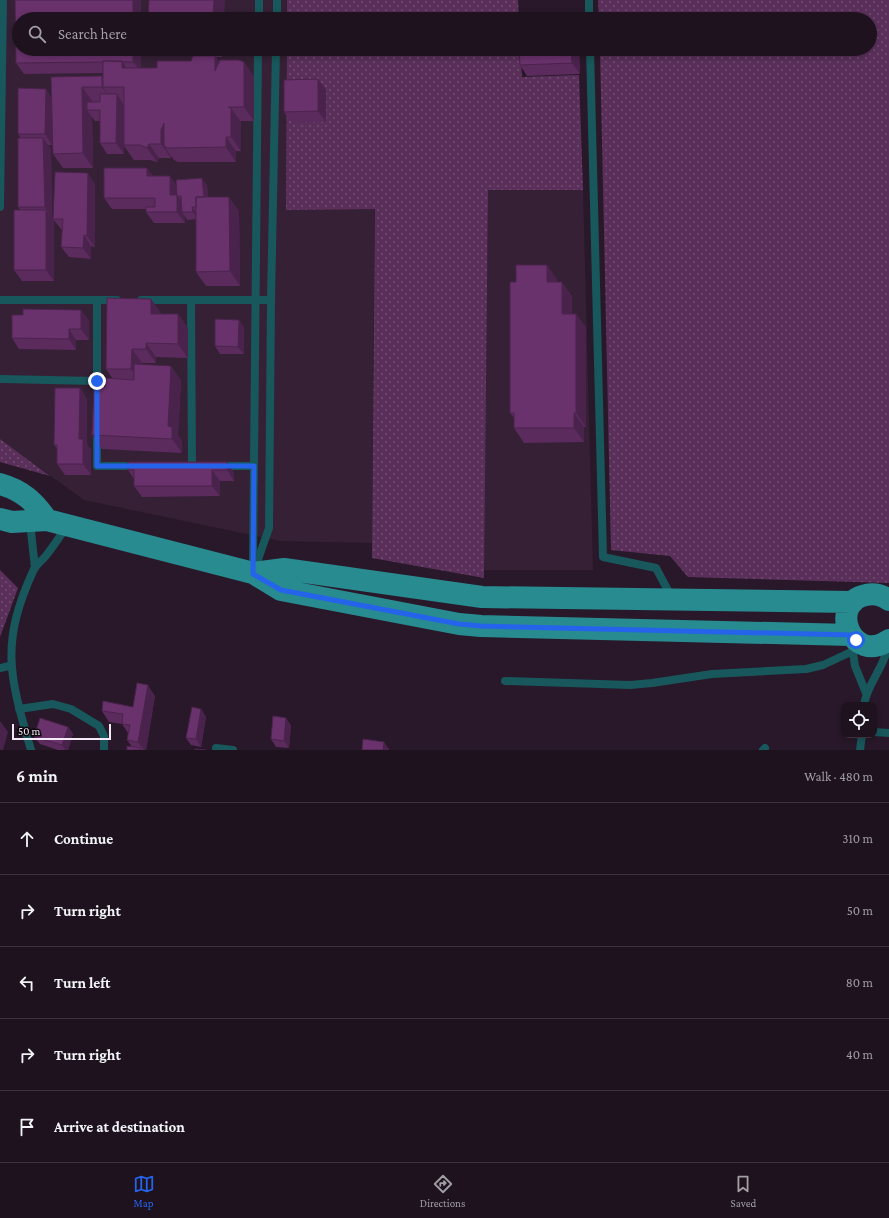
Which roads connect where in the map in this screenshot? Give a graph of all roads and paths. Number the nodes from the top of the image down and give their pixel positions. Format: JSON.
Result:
{"nodes":[{"id":1,"x":3,"y":0,"type":"edge"},
{"id":2,"x":259,"y":0,"type":"edge"},
{"id":3,"x":277,"y":0,"type":"edge"},
{"id":4,"x":589,"y":0,"type":"edge"},
{"id":5,"x":259,"y":12,"type":"edge"},
{"id":6,"x":277,"y":12,"type":"edge"},
{"id":7,"x":589,"y":12,"type":"edge"},
{"id":8,"x":258,"y":56,"type":"edge"},
{"id":9,"x":276,"y":56,"type":"edge"},
{"id":10,"x":590,"y":56,"type":"edge"},
{"id":11,"x":0,"y":207,"type":"edge"},
{"id":12,"x":0,"y":300,"type":"edge"},
{"id":13,"x":97,"y":300,"type":"junction"},
{"id":14,"x":191,"y":300,"type":"junction"},
{"id":15,"x":255,"y":300,"type":"junction"},
{"id":16,"x":271,"y":300,"type":"junction"},
{"id":17,"x":0,"y":379,"type":"edge"},
{"id":18,"x":97,"y":381,"type":"junction"},
{"id":19,"x":97,"y":404,"type":"edge"},
{"id":20,"x":97,"y":427,"type":"edge"},
{"id":21,"x":144,"y":466,"type":"edge"},
{"id":22,"x":254,"y":466,"type":"junction"},
{"id":23,"x":0,"y":484,"type":"edge"},
{"id":24,"x":0,"y":519,"type":"edge"},
{"id":25,"x":48,"y":523,"type":"junction"},
{"id":26,"x":35,"y":568,"type":"junction"},
{"id":27,"x":253,"y":574,"type":"junction"},
{"id":28,"x":672,"y":598,"type":"junction"},
{"id":29,"x":889,"y":600,"type":"edge"},
{"id":30,"x":854,"y":602,"type":"junction"},
{"id":31,"x":889,"y":640,"type":"edge"},
{"id":32,"x":852,"y":641,"type":"junction"},
{"id":33,"x":9,"y":666,"type":"junction"},
{"id":34,"x":0,"y":668,"type":"edge"},
{"id":35,"x":505,"y":681,"type":"dead end"},
{"id":36,"x":866,"y":693,"type":"junction"},
{"id":37,"x":864,"y":702,"type":"edge"},
{"id":38,"x":19,"y":709,"type":"junction"},
{"id":39,"x":877,"y":732,"type":"edge"},
{"id":40,"x":889,"y":733,"type":"edge"},
{"id":41,"x":862,"y":738,"type":"edge"},
{"id":42,"x":216,"y":748,"type":"dead end"},
{"id":43,"x":31,"y":750,"type":"edge"},
{"id":44,"x":104,"y":750,"type":"edge"},
{"id":45,"x":233,"y":750,"type":"edge"},
{"id":46,"x":860,"y":750,"type":"edge"}],
"edges":[{"from":1,"to":11,"type":"lane"},
{"from":2,"to":5,"type":"lane"},
{"from":3,"to":6,"type":"lane"},
{"from":4,"to":7,"type":"lane"},
{"from":8,"to":15,"type":"lane"},
{"from":9,"to":16,"type":"lane"},
{"from":10,"to":28,"type":"lane"},
{"from":12,"to":13,"type":"lane"},
{"from":13,"to":14,"type":"lane"},
{"from":13,"to":18,"type":"lane"},
{"from":14,"to":15,"type":"lane"},
{"from":14,"to":22,"type":"lane"},
{"from":15,"to":16,"type":"lane"},
{"from":15,"to":22,"type":"lane"},
{"from":16,"to":27,"type":"lane"},
{"from":17,"to":18,"type":"lane"},
{"from":18,"to":19,"type":"lane"},
{"from":20,"to":21,"type":"lane"},
{"from":22,"to":27,"type":"lane"},
{"from":23,"to":25,"type":"main road"},
{"from":24,"to":25,"type":"main road"},
{"from":25,"to":26,"type":"lane"},
{"from":25,"to":26,"type":"lane"},
{"from":25,"to":27,"type":"main road"},
{"from":26,"to":33,"type":"lane"},
{"from":27,"to":28,"type":"main road"},
{"from":27,"to":32,"type":"main road"},
{"from":28,"to":30,"type":"main road"},
{"from":29,"to":30,"type":"main road"},
{"from":30,"to":32,"type":"main road"},
{"from":31,"to":32,"type":"main road"},
{"from":31,"to":36,"type":"lane"},
{"from":32,"to":35,"type":"lane"},
{"from":32,"to":36,"type":"lane"},
{"from":33,"to":34,"type":"lane"},
{"from":33,"to":38,"type":"lane"},
{"from":36,"to":37,"type":"lane"},
{"from":38,"to":43,"type":"lane"},
{"from":38,"to":44,"type":"lane"},
{"from":39,"to":40,"type":"lane"},
{"from":41,"to":46,"type":"lane"},
{"from":42,"to":45,"type":"lane"}]}
